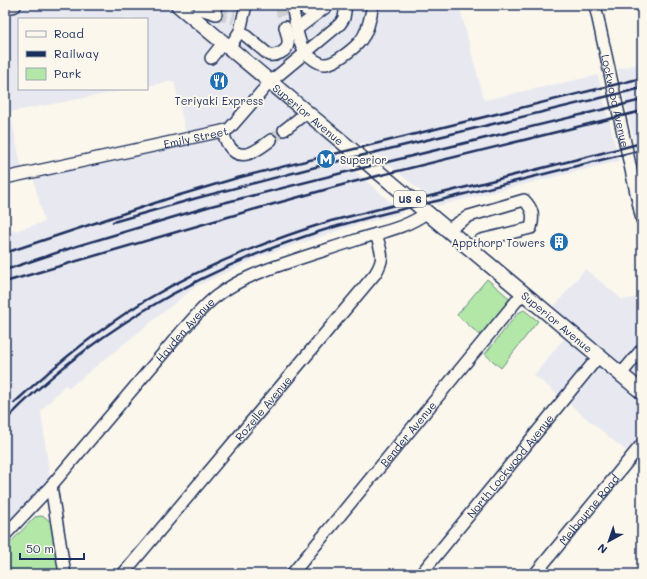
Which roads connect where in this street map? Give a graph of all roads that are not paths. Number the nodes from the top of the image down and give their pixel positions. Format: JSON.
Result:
{"nodes":[{"id":1,"x":14,"y":5,"type":"edge"},
{"id":2,"x":178,"y":5,"type":"edge"},
{"id":3,"x":292,"y":5,"type":"edge"},
{"id":4,"x":301,"y":5,"type":"edge"},
{"id":5,"x":320,"y":5,"type":"edge"},
{"id":6,"x":325,"y":5,"type":"edge"},
{"id":7,"x":346,"y":5,"type":"edge"},
{"id":8,"x":373,"y":5,"type":"edge"},
{"id":9,"x":595,"y":5,"type":"edge"},
{"id":10,"x":5,"y":7,"type":"edge"},
{"id":11,"x":217,"y":8,"type":"tunnel mouth"},
{"id":12,"x":197,"y":10,"type":"edge"},
{"id":13,"x":241,"y":16,"type":"edge"},
{"id":14,"x":285,"y":27,"type":"tunnel mouth"},
{"id":15,"x":297,"y":29,"type":"junction"},
{"id":16,"x":226,"y":46,"type":"junction"},
{"id":17,"x":305,"y":52,"type":"junction"},
{"id":18,"x":211,"y":58,"type":"dead end"},
{"id":19,"x":270,"y":82,"type":"junction"},
{"id":20,"x":306,"y":113,"type":"junction"},
{"id":21,"x":284,"y":130,"type":"tunnel mouth"},
{"id":22,"x":222,"y":131,"type":"junction"},
{"id":23,"x":271,"y":140,"type":"tunnel mouth"},
{"id":24,"x":5,"y":178,"type":"edge"},
{"id":25,"x":426,"y":213,"type":"junction"},
{"id":26,"x":642,"y":220,"type":"edge"},
{"id":27,"x":447,"y":230,"type":"junction"},
{"id":28,"x":376,"y":234,"type":"junction"},
{"id":29,"x":470,"y":249,"type":"junction"},
{"id":30,"x":523,"y":293,"type":"junction"},
{"id":31,"x":642,"y":349,"type":"edge"},
{"id":32,"x":599,"y":356,"type":"junction"},
{"id":33,"x":621,"y":374,"type":"junction"},
{"id":34,"x":642,"y":392,"type":"edge"},
{"id":35,"x":642,"y":444,"type":"edge"},
{"id":36,"x":51,"y":486,"type":"junction"},
{"id":37,"x":5,"y":536,"type":"edge"},
{"id":38,"x":65,"y":574,"type":"edge"},
{"id":39,"x":123,"y":574,"type":"edge"},
{"id":40,"x":292,"y":574,"type":"edge"},
{"id":41,"x":421,"y":574,"type":"edge"},
{"id":42,"x":535,"y":574,"type":"edge"}],
"edges":[{"from":1,"to":10,"type":"main road"},
{"from":2,"to":12,"type":"main road","name":"Superior Avenue","number":"US 6"},
{"from":3,"to":15,"type":"street"},
{"from":4,"to":5,"type":"street"},
{"from":6,"to":15,"type":"street"},
{"from":7,"to":17,"type":"street","name":"Emily Street"},
{"from":8,"to":17,"type":"street"},
{"from":9,"to":26,"type":"street","name":"Lockwood Avenue"},
{"from":11,"to":12,"type":"street"},
{"from":12,"to":16,"type":"main road","name":"Superior Avenue","number":"US 6"},
{"from":13,"to":14,"type":"street"},
{"from":13,"to":16,"type":"street"},
{"from":15,"to":17,"type":"street"},
{"from":16,"to":18,"type":"street"},
{"from":16,"to":19,"type":"main road","name":"Superior Avenue","number":"US 6"},
{"from":17,"to":19,"type":"street","name":"Emily Street"},
{"from":19,"to":20,"type":"main road","name":"Superior Avenue","number":"US 6"},
{"from":19,"to":22,"type":"street","name":"Emily Street"},
{"from":20,"to":21,"type":"street"},
{"from":20,"to":25,"type":"main road","name":"Superior Avenue","number":"US 6"},
{"from":22,"to":23,"type":"street"},
{"from":22,"to":24,"type":"street","name":"Emily Street"},
{"from":25,"to":27,"type":"main road","name":"Superior Avenue","number":"US 6"},
{"from":25,"to":28,"type":"street","name":"Hayden Avenue"},
{"from":27,"to":29,"type":"main road","name":"Superior Avenue","number":"US 6"},
{"from":27,"to":29,"type":"street"},
{"from":28,"to":36,"type":"street","name":"Hayden Avenue"},
{"from":28,"to":39,"type":"street","name":"Rozelle Avenue"},
{"from":29,"to":30,"type":"main road","name":"Superior Avenue","number":"US 6"},
{"from":30,"to":32,"type":"main road","name":"Superior Avenue","number":"US 6"},
{"from":30,"to":40,"type":"street","name":"Bender Avenue"},
{"from":31,"to":33,"type":"street"},
{"from":32,"to":33,"type":"main road","name":"Superior Avenue","number":"US 6"},
{"from":32,"to":41,"type":"street","name":"North Lockwood Avenue"},
{"from":33,"to":34,"type":"main road","name":"Superior Avenue","number":"US 6"},
{"from":35,"to":42,"type":"street","name":"Melbourne Road"},
{"from":36,"to":37,"type":"street","name":"Hayden Avenue"},
{"from":36,"to":38,"type":"street"}]}
